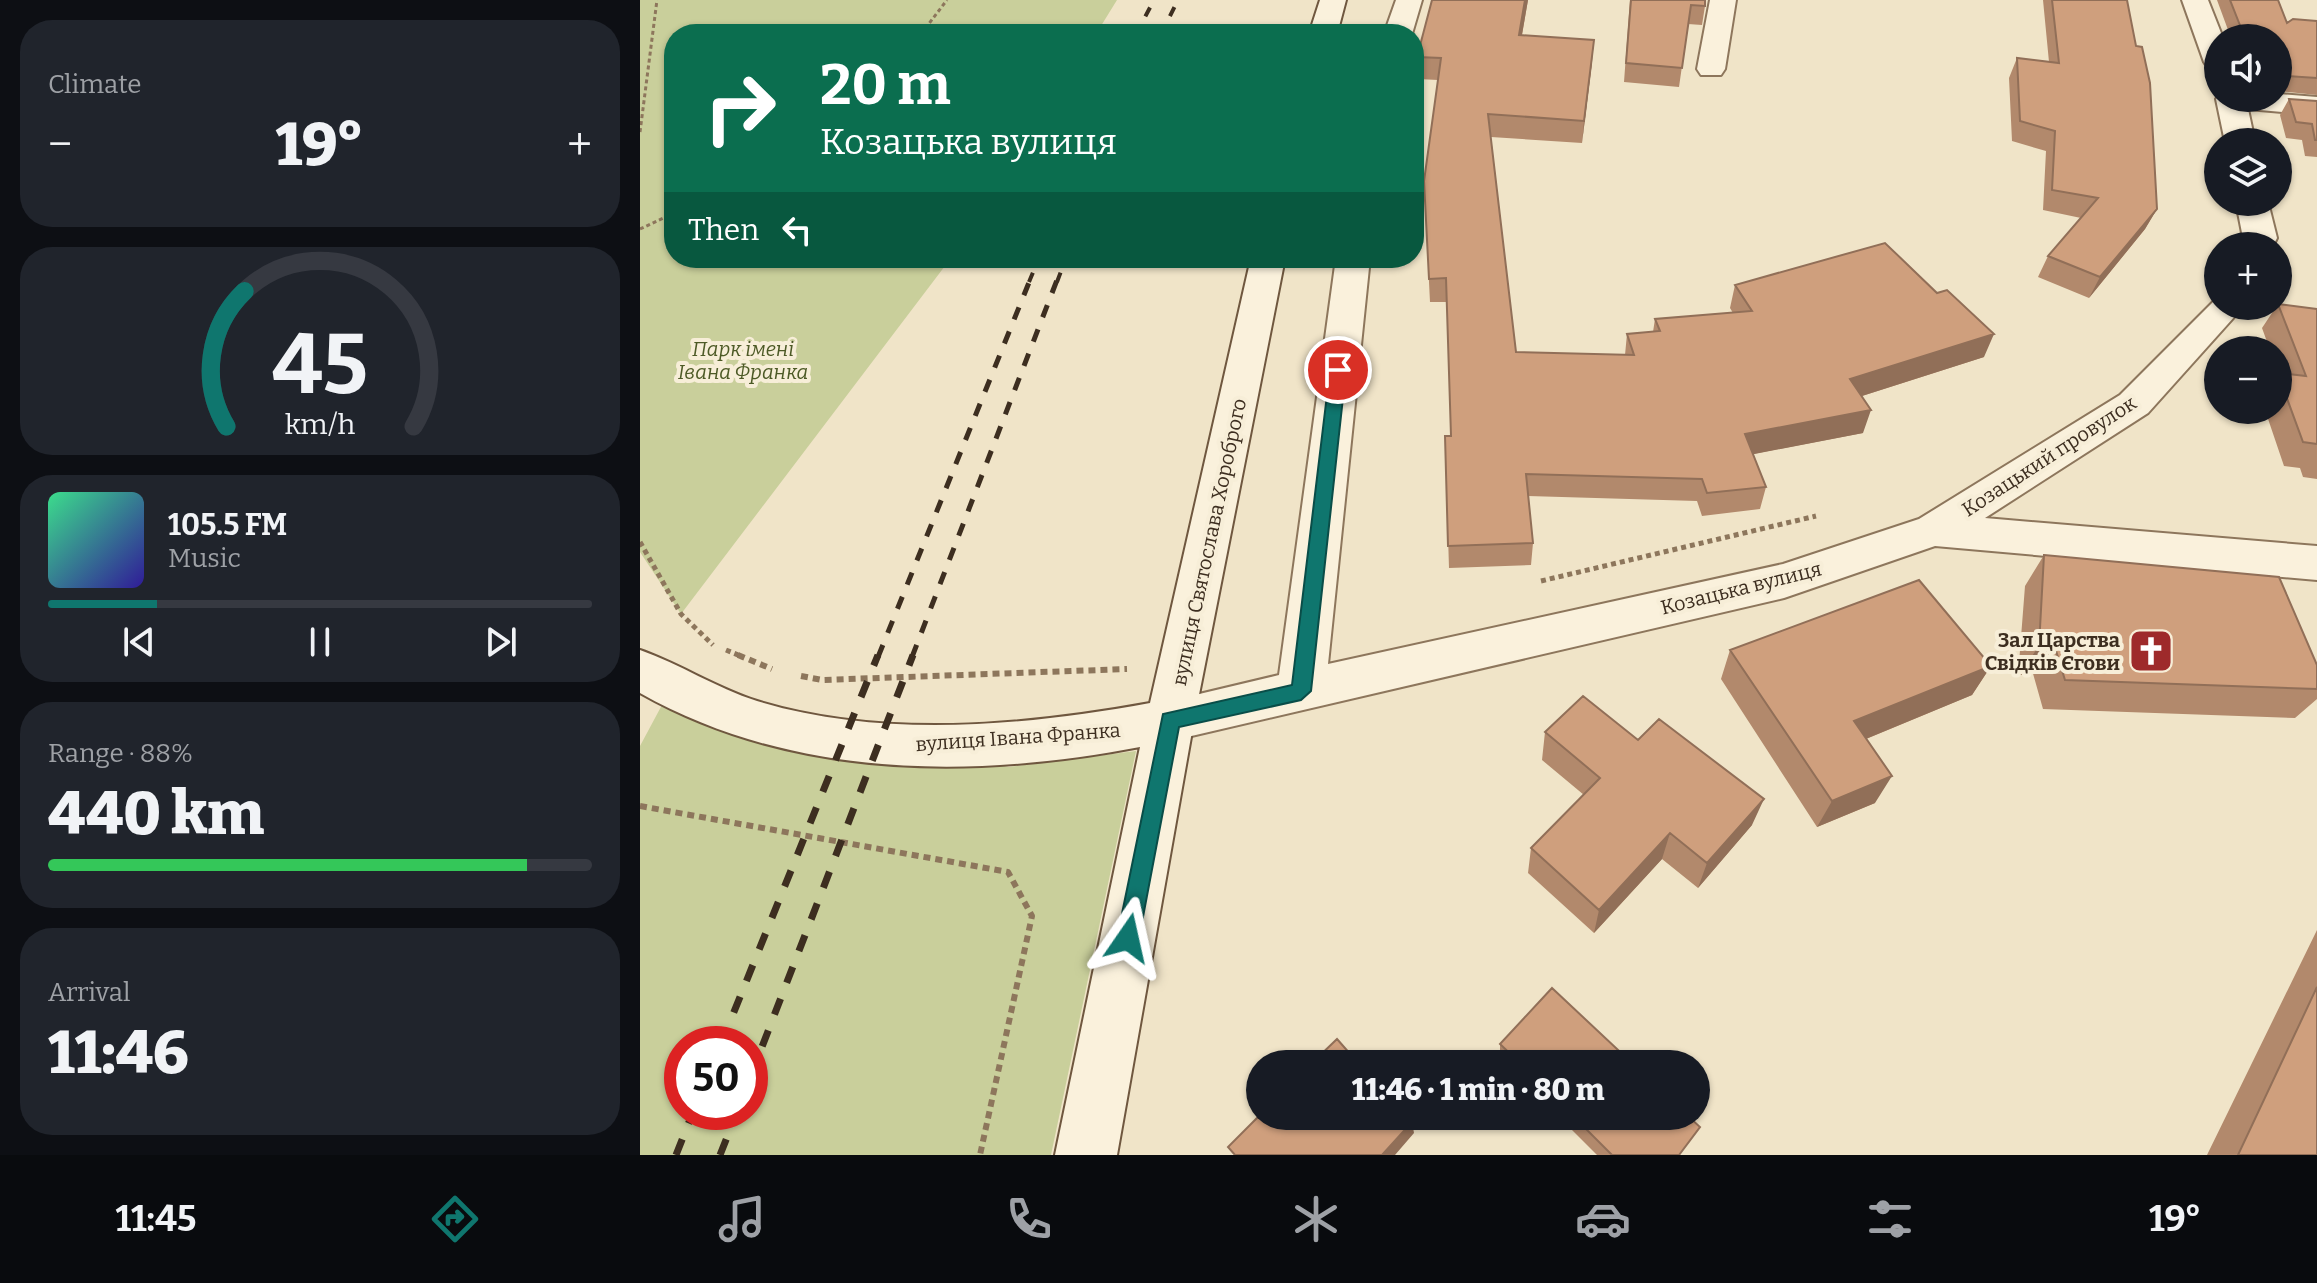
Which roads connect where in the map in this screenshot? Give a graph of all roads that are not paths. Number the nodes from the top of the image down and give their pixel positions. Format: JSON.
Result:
{"nodes":[{"id":1,"x":1333,"y":0,"type":"edge"},
{"id":2,"x":1409,"y":0,"type":"edge"},
{"id":3,"x":1723,"y":0,"type":"edge"},
{"id":4,"x":2195,"y":0,"type":"edge"},
{"id":5,"x":1326,"y":24,"type":"edge"},
{"id":6,"x":1401,"y":24,"type":"edge"},
{"id":7,"x":2204,"y":24,"type":"edge"},
{"id":8,"x":1711,"y":69,"type":"dead end"},
{"id":9,"x":2292,"y":104,"type":"edge"},
{"id":10,"x":2317,"y":106,"type":"edge"},
{"id":11,"x":1266,"y":268,"type":"edge"},
{"id":12,"x":1352,"y":268,"type":"edge"},
{"id":13,"x":2213,"y":320,"type":"edge"},
{"id":14,"x":1934,"y":530,"type":"junction"},
{"id":15,"x":2317,"y":563,"type":"edge"},
{"id":16,"x":640,"y":670,"type":"edge"},
{"id":17,"x":1301,"y":691,"type":"junction"},
{"id":18,"x":1170,"y":720,"type":"junction"},
{"id":19,"x":1086,"y":1155,"type":"edge"}],
"edges":[{"from":1,"to":5,"type":"street"},
{"from":2,"to":6,"type":"street"},
{"from":3,"to":8,"type":"street"},
{"from":4,"to":7,"type":"street"},
{"from":9,"to":10,"type":"street"},
{"from":11,"to":18,"type":"street","name":"вулиця Святослава Хороброго"},
{"from":12,"to":17,"type":"street"},
{"from":13,"to":14,"type":"street","name":"Козацький провулок"},
{"from":14,"to":15,"type":"street","name":"Козацька вулиця"},
{"from":14,"to":17,"type":"street","name":"Козацька вулиця"},
{"from":16,"to":18,"type":"street","name":"вулиця Івана Франка"},
{"from":17,"to":18,"type":"street","name":"Козацька вулиця"},
{"from":18,"to":19,"type":"street","name":"вулиця Святослава Хороброго"}]}
